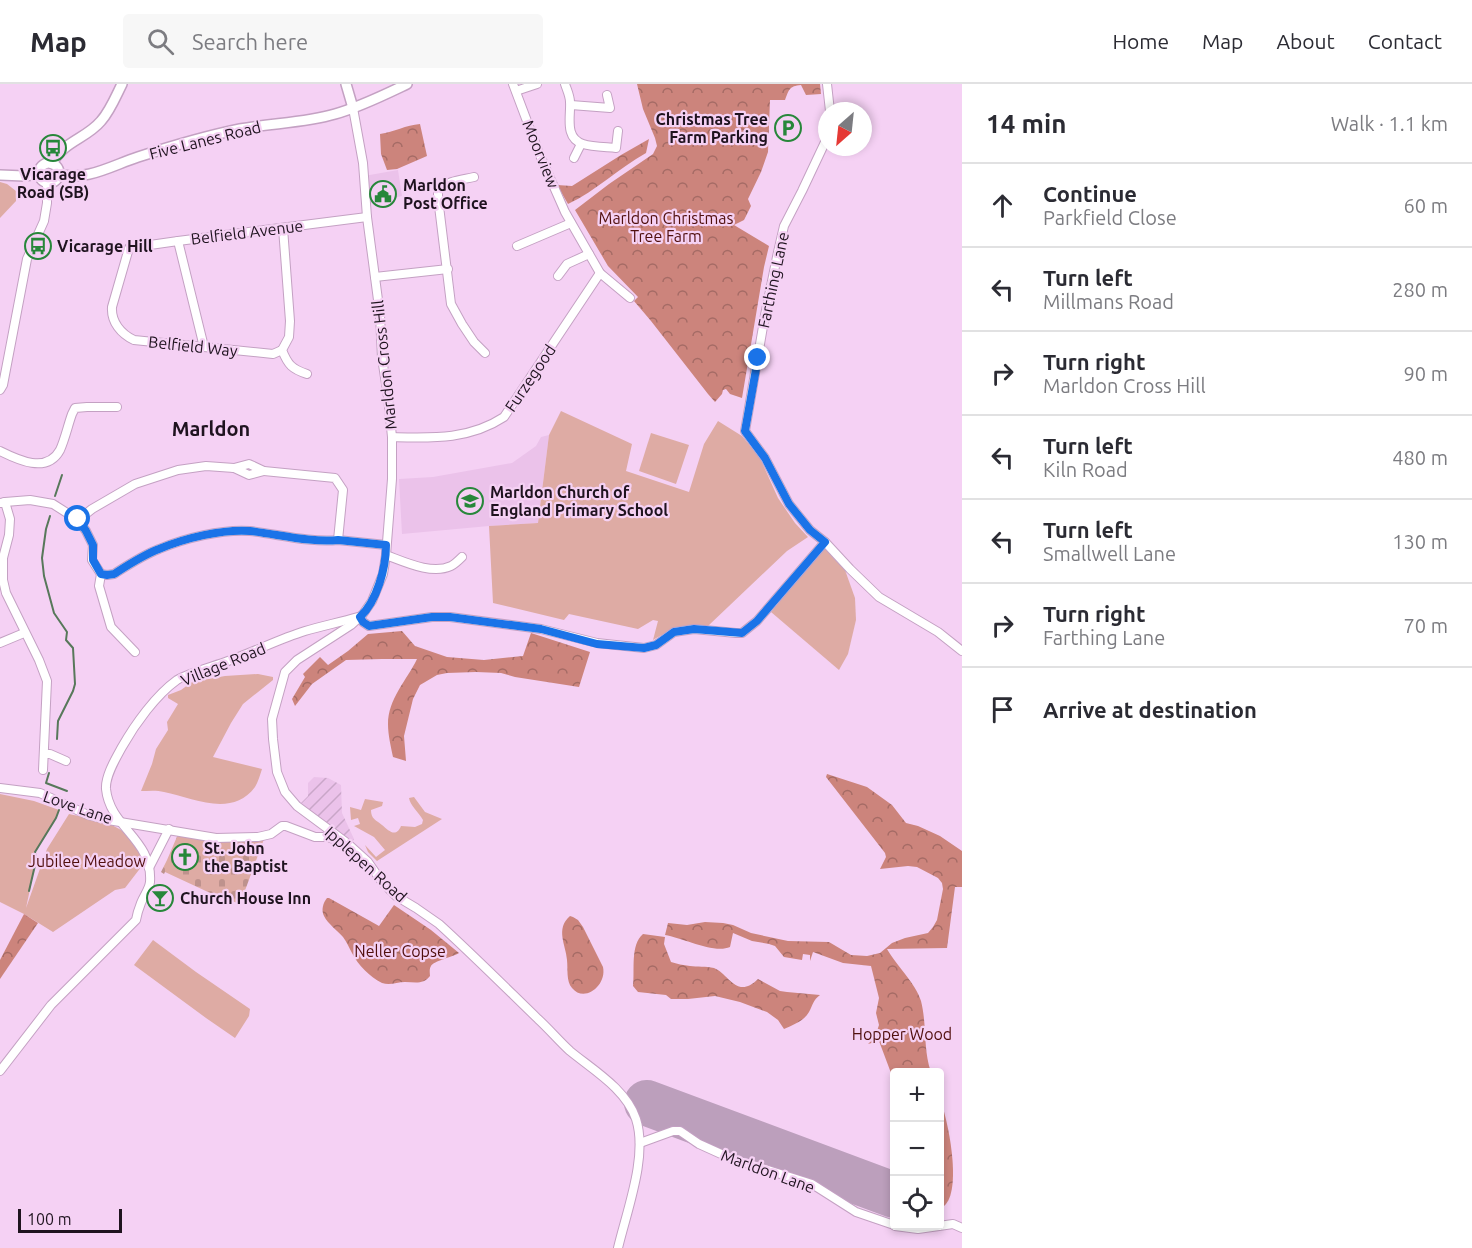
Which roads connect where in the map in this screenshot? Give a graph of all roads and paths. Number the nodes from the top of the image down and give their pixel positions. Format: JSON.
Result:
{"nodes":[{"id":1,"x":122,"y":84,"type":"edge"},
{"id":2,"x":346,"y":84,"type":"edge"},
{"id":3,"x":408,"y":84,"type":"edge"},
{"id":4,"x":537,"y":84,"type":"edge"},
{"id":5,"x":565,"y":84,"type":"edge"},
{"id":6,"x":827,"y":84,"type":"edge"},
{"id":7,"x":515,"y":88,"type":"edge"},
{"id":8,"x":608,"y":94,"type":"dead end"},
{"id":9,"x":829,"y":102,"type":"edge"},
{"id":10,"x":571,"y":105,"type":"junction"},
{"id":11,"x":353,"y":108,"type":"junction"},
{"id":12,"x":618,"y":131,"type":"dead end"},
{"id":13,"x":581,"y":144,"type":"junction"},
{"id":14,"x":819,"y":156,"type":"edge"},
{"id":15,"x":574,"y":158,"type":"dead end"},
{"id":16,"x":52,"y":164,"type":"junction"},
{"id":17,"x":39,"y":174,"type":"junction"},
{"id":18,"x":59,"y":174,"type":"junction"},
{"id":19,"x":0,"y":175,"type":"edge"},
{"id":20,"x":474,"y":177,"type":"dead end"},
{"id":21,"x":47,"y":183,"type":"junction"},
{"id":22,"x":367,"y":218,"type":"junction"},
{"id":23,"x":571,"y":223,"type":"junction"},
{"id":24,"x":283,"y":228,"type":"junction"},
{"id":25,"x":178,"y":241,"type":"junction"},
{"id":26,"x":517,"y":246,"type":"dead end"},
{"id":27,"x":129,"y":248,"type":"joint"},
{"id":28,"x":589,"y":254,"type":"junction"},
{"id":29,"x":447,"y":269,"type":"junction"},
{"id":30,"x":600,"y":273,"type":"junction"},
{"id":31,"x":558,"y":276,"type":"dead end"},
{"id":32,"x":375,"y":277,"type":"junction"},
{"id":33,"x":630,"y":298,"type":"dead end"},
{"id":34,"x":204,"y":347,"type":"junction"},
{"id":35,"x":282,"y":350,"type":"junction"},
{"id":36,"x":485,"y":353,"type":"dead end"},
{"id":37,"x":307,"y":374,"type":"dead end"},
{"id":38,"x":0,"y":390,"type":"edge"},
{"id":39,"x":117,"y":407,"type":"dead end"},
{"id":40,"x":392,"y":437,"type":"junction"},
{"id":41,"x":0,"y":451,"type":"edge"},
{"id":42,"x":3,"y":503,"type":"edge"},
{"id":43,"x":78,"y":519,"type":"junction"},
{"id":44,"x":338,"y":540,"type":"junction"},
{"id":45,"x":825,"y":542,"type":"junction"},
{"id":46,"x":386,"y":545,"type":"junction"},
{"id":47,"x":386,"y":555,"type":"junction"},
{"id":48,"x":462,"y":557,"type":"dead end"},
{"id":49,"x":101,"y":574,"type":"junction"},
{"id":50,"x":1,"y":580,"type":"edge"},
{"id":51,"x":360,"y":617,"type":"junction"},
{"id":52,"x":24,"y":633,"type":"junction"},
{"id":53,"x":0,"y":643,"type":"edge"},
{"id":54,"x":962,"y":651,"type":"edge"},
{"id":55,"x":135,"y":652,"type":"dead end"},
{"id":56,"x":44,"y":754,"type":"junction"},
{"id":57,"x":66,"y":761,"type":"dead end"},
{"id":58,"x":42,"y":770,"type":"dead end"},
{"id":59,"x":0,"y":788,"type":"edge"},
{"id":60,"x":120,"y":822,"type":"junction"},
{"id":61,"x":169,"y":830,"type":"junction"},
{"id":62,"x":346,"y":843,"type":"junction"},
{"id":63,"x":149,"y":868,"type":"junction"},
{"id":64,"x":0,"y":1071,"type":"edge"},
{"id":65,"x":640,"y":1143,"type":"junction"},
{"id":66,"x":890,"y":1223,"type":"edge"},
{"id":67,"x":944,"y":1225,"type":"edge"},
{"id":68,"x":962,"y":1228,"type":"edge"},
{"id":69,"x":618,"y":1248,"type":"edge"}],
"edges":[{"from":1,"to":16,"type":"street"},
{"from":2,"to":11,"type":"street"},
{"from":3,"to":11,"type":"street","name":"Five Lanes Road"},
{"from":4,"to":7,"type":"street"},
{"from":5,"to":10,"type":"street"},
{"from":6,"to":9,"type":"street"},
{"from":7,"to":23,"type":"street","name":"Moorview"},
{"from":8,"to":10,"type":"street"},
{"from":10,"to":13,"type":"street"},
{"from":11,"to":18,"type":"street","name":"Five Lanes Road"},
{"from":11,"to":22,"type":"street","name":"Marldon Cross Hill"},
{"from":12,"to":13,"type":"street"},
{"from":13,"to":15,"type":"street"},
{"from":14,"to":45,"type":"street","name":"Farthing Lane"},
{"from":16,"to":17,"type":"street"},
{"from":16,"to":18,"type":"street"},
{"from":17,"to":19,"type":"street"},
{"from":17,"to":21,"type":"street"},
{"from":18,"to":21,"type":"street"},
{"from":20,"to":29,"type":"street"},
{"from":21,"to":38,"type":"street"},
{"from":22,"to":24,"type":"street","name":"Belfield Avenue"},
{"from":22,"to":32,"type":"street","name":"Marldon Cross Hill"},
{"from":23,"to":26,"type":"street"},
{"from":23,"to":28,"type":"street","name":"Moorview"},
{"from":24,"to":25,"type":"street","name":"Belfield Avenue"},
{"from":24,"to":35,"type":"street"},
{"from":25,"to":27,"type":"street","name":"Belfield Avenue"},
{"from":25,"to":34,"type":"street"},
{"from":27,"to":34,"type":"street","name":"Belfield Way"},
{"from":28,"to":30,"type":"street","name":"Moorview"},
{"from":28,"to":31,"type":"street"},
{"from":29,"to":32,"type":"street"},
{"from":29,"to":36,"type":"street"},
{"from":30,"to":33,"type":"street"},
{"from":30,"to":40,"type":"street","name":"Furzegood"},
{"from":32,"to":40,"type":"street","name":"Marldon Cross Hill"},
{"from":34,"to":35,"type":"street","name":"Belfield Way"},
{"from":35,"to":37,"type":"street"},
{"from":39,"to":41,"type":"street"},
{"from":40,"to":46,"type":"street","name":"Marldon Cross Hill"},
{"from":42,"to":43,"type":"street"},
{"from":42,"to":50,"type":"street"},
{"from":43,"to":44,"type":"street"},
{"from":43,"to":49,"type":"street"},
{"from":44,"to":46,"type":"street"},
{"from":44,"to":49,"type":"street"},
{"from":45,"to":51,"type":"street"},
{"from":45,"to":54,"type":"street"},
{"from":46,"to":47,"type":"street","name":"Marldon Cross Hill"},
{"from":47,"to":48,"type":"street"},
{"from":47,"to":51,"type":"street","name":"Marldon Cross Hill"},
{"from":49,"to":55,"type":"street"},
{"from":50,"to":52,"type":"street"},
{"from":51,"to":60,"type":"street","name":"Village Road"},
{"from":51,"to":62,"type":"street","name":"Ipplepen Road"},
{"from":52,"to":53,"type":"street"},
{"from":52,"to":56,"type":"street"},
{"from":56,"to":57,"type":"street"},
{"from":56,"to":58,"type":"street"},
{"from":59,"to":60,"type":"street","name":"Love Lane"},
{"from":60,"to":61,"type":"street","name":"Love Lane"},
{"from":60,"to":63,"type":"street","name":"Village Road"},
{"from":61,"to":62,"type":"street","name":"Love Lane"},
{"from":61,"to":63,"type":"street"},
{"from":62,"to":65,"type":"street","name":"Ipplepen Road"},
{"from":63,"to":64,"type":"street"},
{"from":65,"to":66,"type":"street","name":"Marldon Lane"},
{"from":65,"to":69,"type":"street","name":"Ipplepen Road"},
{"from":67,"to":68,"type":"street","name":"Marldon Lane"}]}
